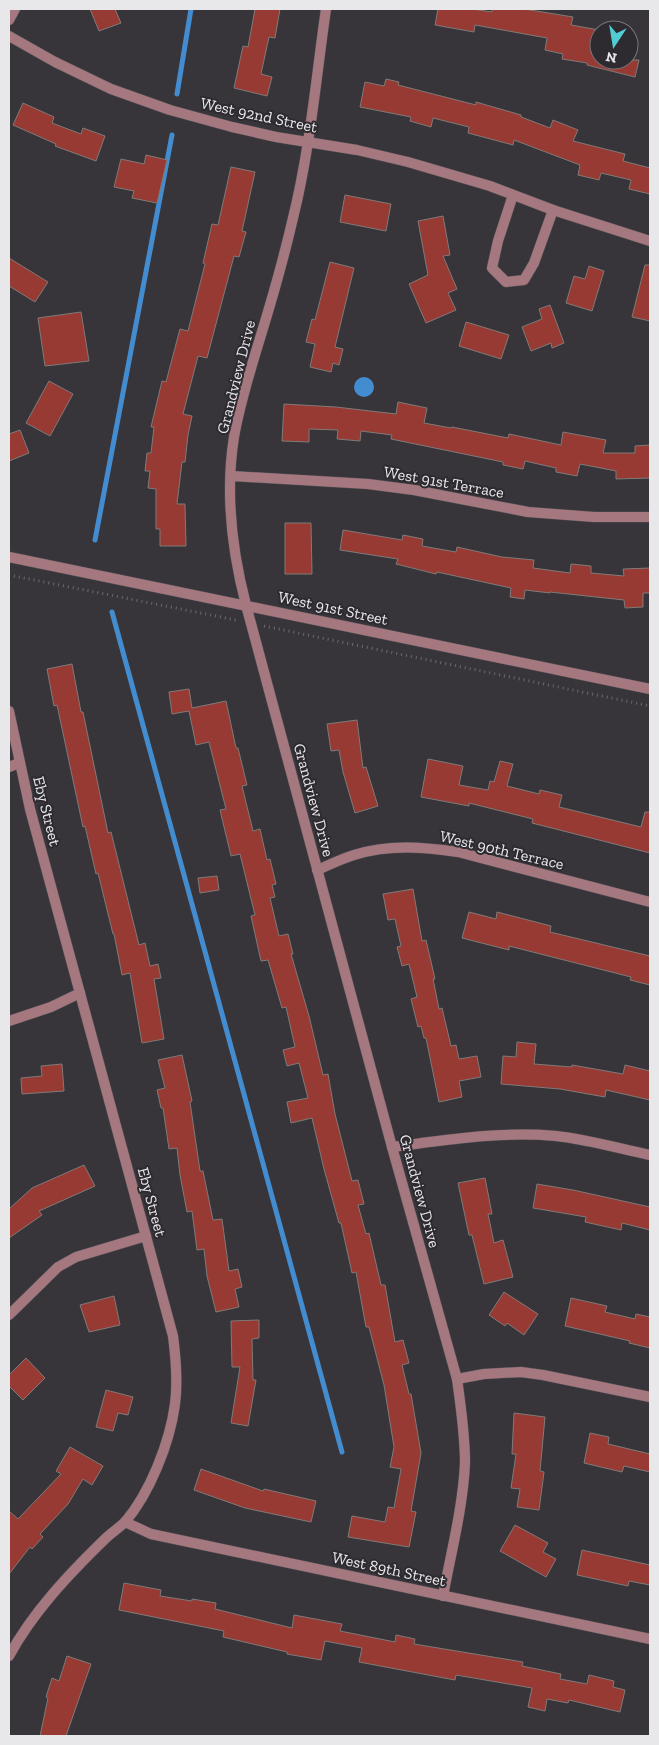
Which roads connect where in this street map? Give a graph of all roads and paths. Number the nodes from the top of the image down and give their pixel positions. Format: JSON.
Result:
{"nodes":[{"id":1,"x":15,"y":9,"type":"edge"},
{"id":2,"x":326,"y":9,"type":"edge"},
{"id":3,"x":9,"y":20,"type":"edge"},
{"id":4,"x":9,"y":36,"type":"edge"},
{"id":5,"x":307,"y":142,"type":"junction"},
{"id":6,"x":512,"y":195,"type":"junction"},
{"id":7,"x":553,"y":210,"type":"junction"},
{"id":8,"x":650,"y":241,"type":"edge"},
{"id":9,"x":232,"y":476,"type":"junction"},
{"id":10,"x":650,"y":517,"type":"edge"},
{"id":11,"x":9,"y":557,"type":"edge"},
{"id":12,"x":9,"y":575,"type":"edge"},
{"id":13,"x":246,"y":606,"type":"junction"},
{"id":14,"x":252,"y":624,"type":"junction"},
{"id":15,"x":650,"y":689,"type":"edge"},
{"id":16,"x":650,"y":706,"type":"edge"},
{"id":17,"x":9,"y":711,"type":"edge"},
{"id":18,"x":14,"y":762,"type":"edge"},
{"id":19,"x":9,"y":767,"type":"edge"},
{"id":20,"x":317,"y":870,"type":"junction"},
{"id":21,"x":650,"y":902,"type":"edge"},
{"id":22,"x":80,"y":993,"type":"junction"},
{"id":23,"x":9,"y":1021,"type":"edge"},
{"id":24,"x":392,"y":1147,"type":"junction"},
{"id":25,"x":650,"y":1155,"type":"edge"},
{"id":26,"x":146,"y":1236,"type":"junction"},
{"id":27,"x":9,"y":1315,"type":"edge"},
{"id":28,"x":457,"y":1380,"type":"junction"},
{"id":29,"x":650,"y":1397,"type":"edge"},
{"id":30,"x":125,"y":1522,"type":"junction"},
{"id":31,"x":443,"y":1596,"type":"junction"},
{"id":32,"x":650,"y":1639,"type":"edge"},
{"id":33,"x":9,"y":1656,"type":"edge"}],
"edges":[{"from":1,"to":3,"type":"street"},
{"from":2,"to":5,"type":"street","name":"Grandview Drive"},
{"from":4,"to":5,"type":"street","name":"West 92nd Street"},
{"from":5,"to":6,"type":"street","name":"West 92nd Street"},
{"from":5,"to":9,"type":"street","name":"Grandview Drive"},
{"from":6,"to":7,"type":"street","name":"West 92nd Street"},
{"from":6,"to":7,"type":"street"},
{"from":7,"to":8,"type":"street","name":"West 92nd Street"},
{"from":9,"to":10,"type":"street","name":"West 91st Terrace"},
{"from":9,"to":13,"type":"street","name":"Grandview Drive"},
{"from":11,"to":13,"type":"street","name":"West 91st Street"},
{"from":12,"to":14,"type":"path"},
{"from":13,"to":14,"type":"street","name":"Grandview Drive"},
{"from":13,"to":15,"type":"street","name":"West 91st Street"},
{"from":14,"to":16,"type":"path"},
{"from":14,"to":20,"type":"street","name":"Grandview Drive"},
{"from":17,"to":18,"type":"street","name":"Eby Street"},
{"from":18,"to":19,"type":"street"},
{"from":18,"to":22,"type":"street","name":"Eby Street"},
{"from":20,"to":21,"type":"street","name":"West 90th Terrace"},
{"from":20,"to":24,"type":"street","name":"Grandview Drive"},
{"from":22,"to":23,"type":"street"},
{"from":22,"to":26,"type":"street","name":"Eby Street"},
{"from":24,"to":25,"type":"street"},
{"from":24,"to":28,"type":"street","name":"Grandview Drive"},
{"from":26,"to":27,"type":"street"},
{"from":26,"to":30,"type":"street","name":"Eby Street"},
{"from":28,"to":29,"type":"street"},
{"from":28,"to":31,"type":"street","name":"Grandview Drive"},
{"from":30,"to":31,"type":"street","name":"West 89th Street"},
{"from":30,"to":33,"type":"street","name":"Eby Street"},
{"from":31,"to":32,"type":"street","name":"West 89th Street"}]}
